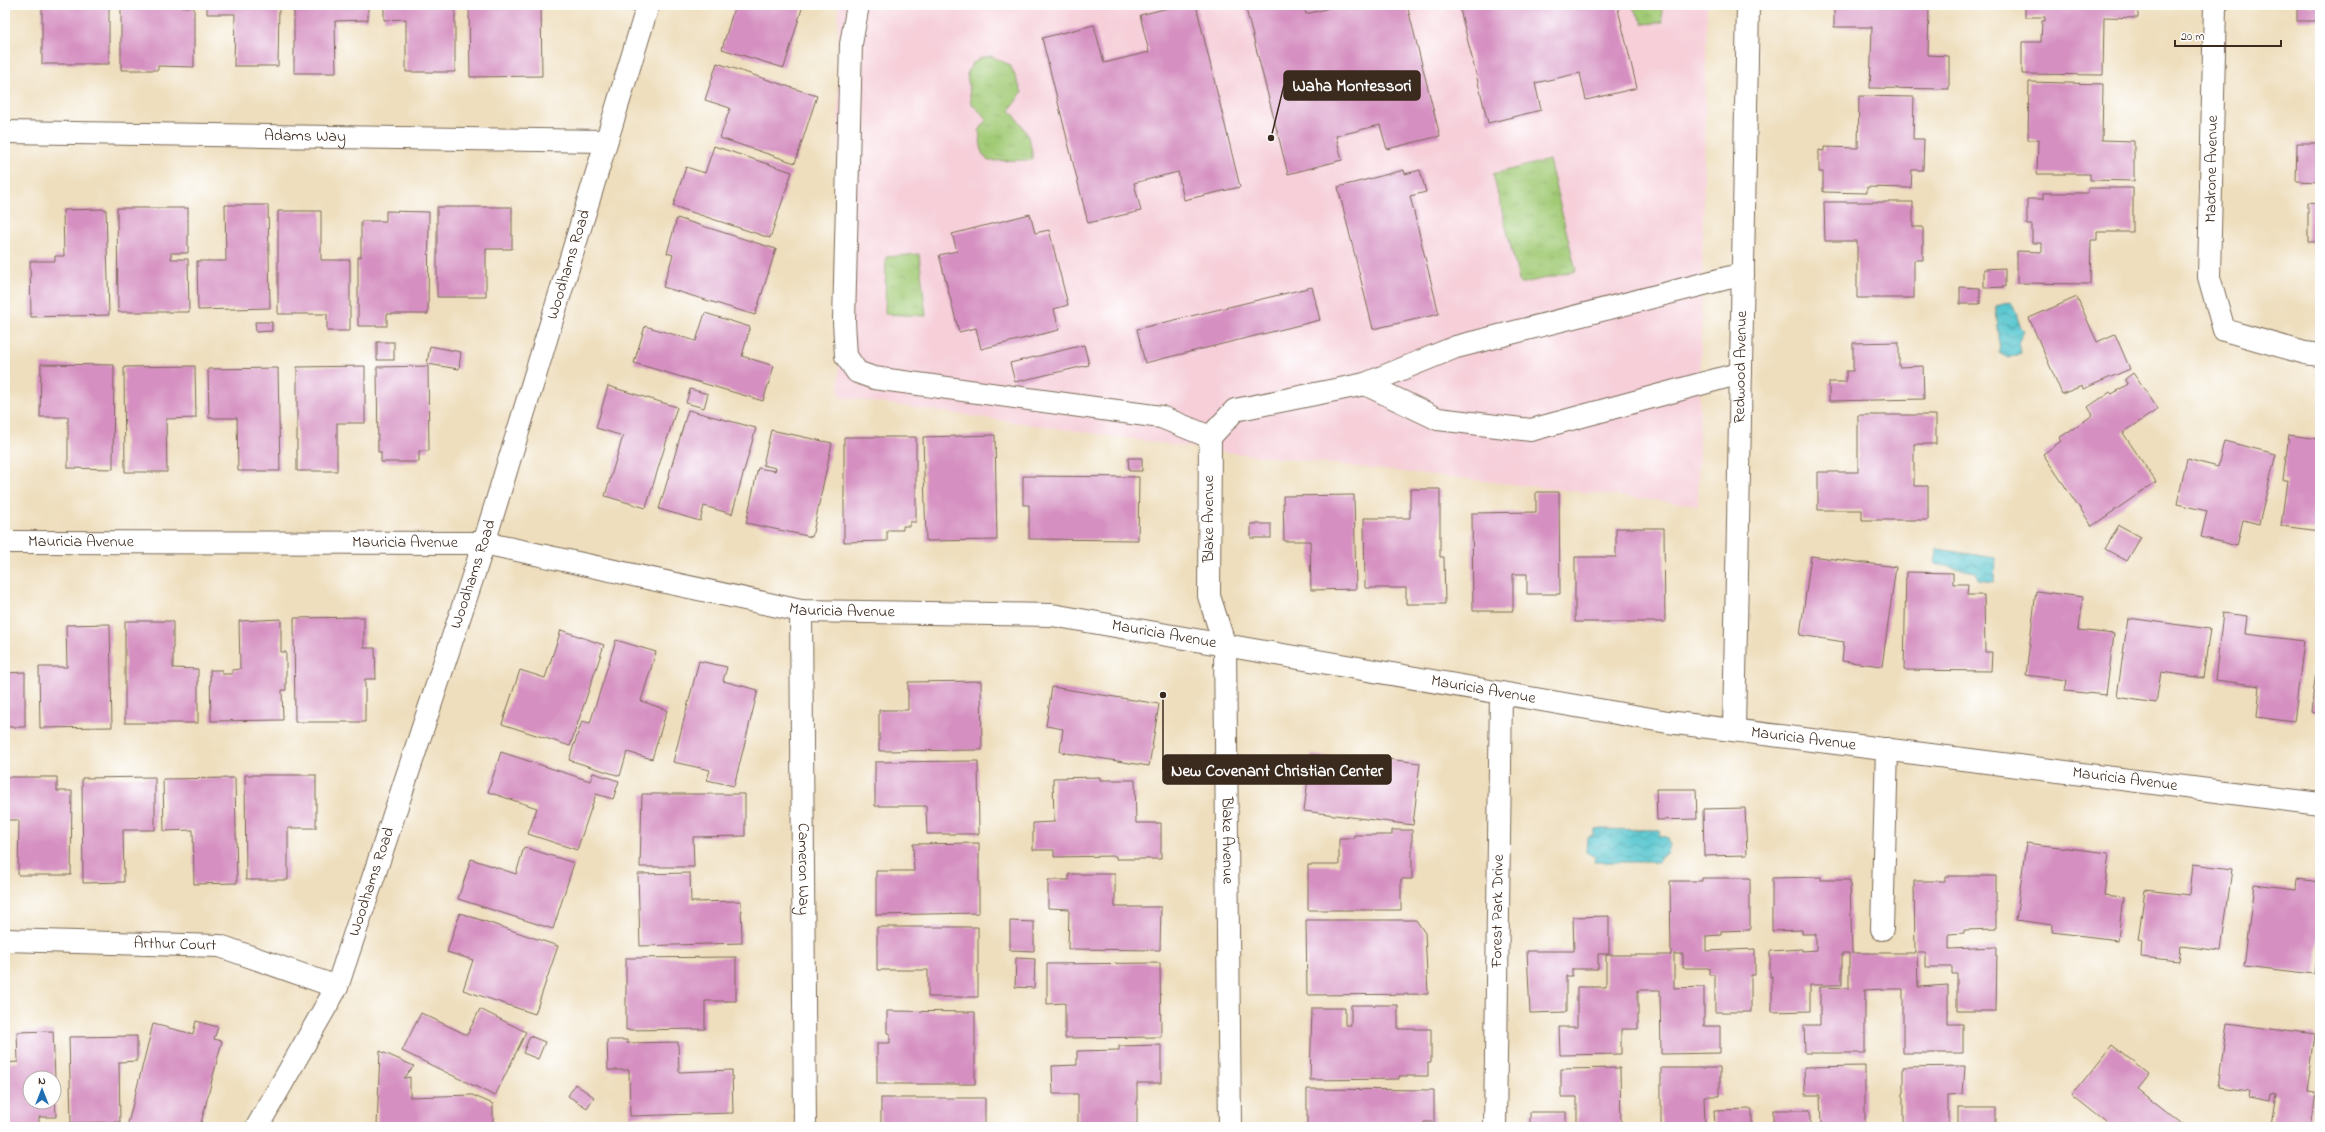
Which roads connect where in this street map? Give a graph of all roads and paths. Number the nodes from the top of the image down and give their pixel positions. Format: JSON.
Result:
{"nodes":[{"id":1,"x":648,"y":5,"type":"edge"},
{"id":2,"x":858,"y":5,"type":"edge"},
{"id":3,"x":1748,"y":5,"type":"edge"},
{"id":4,"x":2215,"y":5,"type":"edge"},
{"id":5,"x":5,"y":132,"type":"edge"},
{"id":6,"x":605,"y":141,"type":"junction"},
{"id":7,"x":1743,"y":274,"type":"junction"},
{"id":8,"x":2320,"y":355,"type":"edge"},
{"id":9,"x":1741,"y":373,"type":"junction"},
{"id":10,"x":1366,"y":384,"type":"junction"},
{"id":11,"x":1210,"y":437,"type":"junction"},
{"id":12,"x":5,"y":542,"type":"edge"},
{"id":13,"x":484,"y":543,"type":"junction"},
{"id":14,"x":801,"y":611,"type":"junction"},
{"id":15,"x":1225,"y":646,"type":"junction"},
{"id":16,"x":1501,"y":694,"type":"junction"},
{"id":17,"x":1734,"y":730,"type":"junction"},
{"id":18,"x":1886,"y":749,"type":"junction"},
{"id":19,"x":2320,"y":804,"type":"edge"},
{"id":20,"x":1882,"y":929,"type":"dead end"},
{"id":21,"x":5,"y":940,"type":"edge"},
{"id":22,"x":337,"y":987,"type":"junction"},
{"id":23,"x":257,"y":1127,"type":"edge"},
{"id":24,"x":805,"y":1127,"type":"edge"},
{"id":25,"x":1230,"y":1127,"type":"edge"},
{"id":26,"x":1495,"y":1127,"type":"edge"}],
"edges":[{"from":1,"to":6,"type":"street","name":"Woodhams Road"},
{"from":2,"to":11,"type":"street"},
{"from":3,"to":7,"type":"street","name":"Redwood Avenue"},
{"from":4,"to":8,"type":"street","name":"Madrone Avenue"},
{"from":5,"to":6,"type":"street","name":"Adams Way"},
{"from":6,"to":13,"type":"street","name":"Woodhams Road"},
{"from":7,"to":9,"type":"street","name":"Redwood Avenue"},
{"from":7,"to":10,"type":"street"},
{"from":9,"to":10,"type":"street"},
{"from":9,"to":17,"type":"street","name":"Redwood Avenue"},
{"from":10,"to":11,"type":"street"},
{"from":11,"to":15,"type":"street","name":"Blake Avenue"},
{"from":12,"to":13,"type":"street","name":"Mauricia Avenue"},
{"from":13,"to":14,"type":"street","name":"Mauricia Avenue"},
{"from":13,"to":22,"type":"street","name":"Woodhams Road"},
{"from":14,"to":15,"type":"street","name":"Mauricia Avenue"},
{"from":14,"to":24,"type":"street","name":"Cameron Way"},
{"from":15,"to":16,"type":"street","name":"Mauricia Avenue"},
{"from":15,"to":25,"type":"street","name":"Blake Avenue"},
{"from":16,"to":17,"type":"street","name":"Mauricia Avenue"},
{"from":16,"to":26,"type":"street","name":"Forest Park Drive"},
{"from":17,"to":18,"type":"street","name":"Mauricia Avenue"},
{"from":18,"to":19,"type":"street","name":"Mauricia Avenue"},
{"from":18,"to":20,"type":"street"},
{"from":21,"to":22,"type":"street","name":"Arthur Court"},
{"from":22,"to":23,"type":"street","name":"Woodhams Road"}]}
